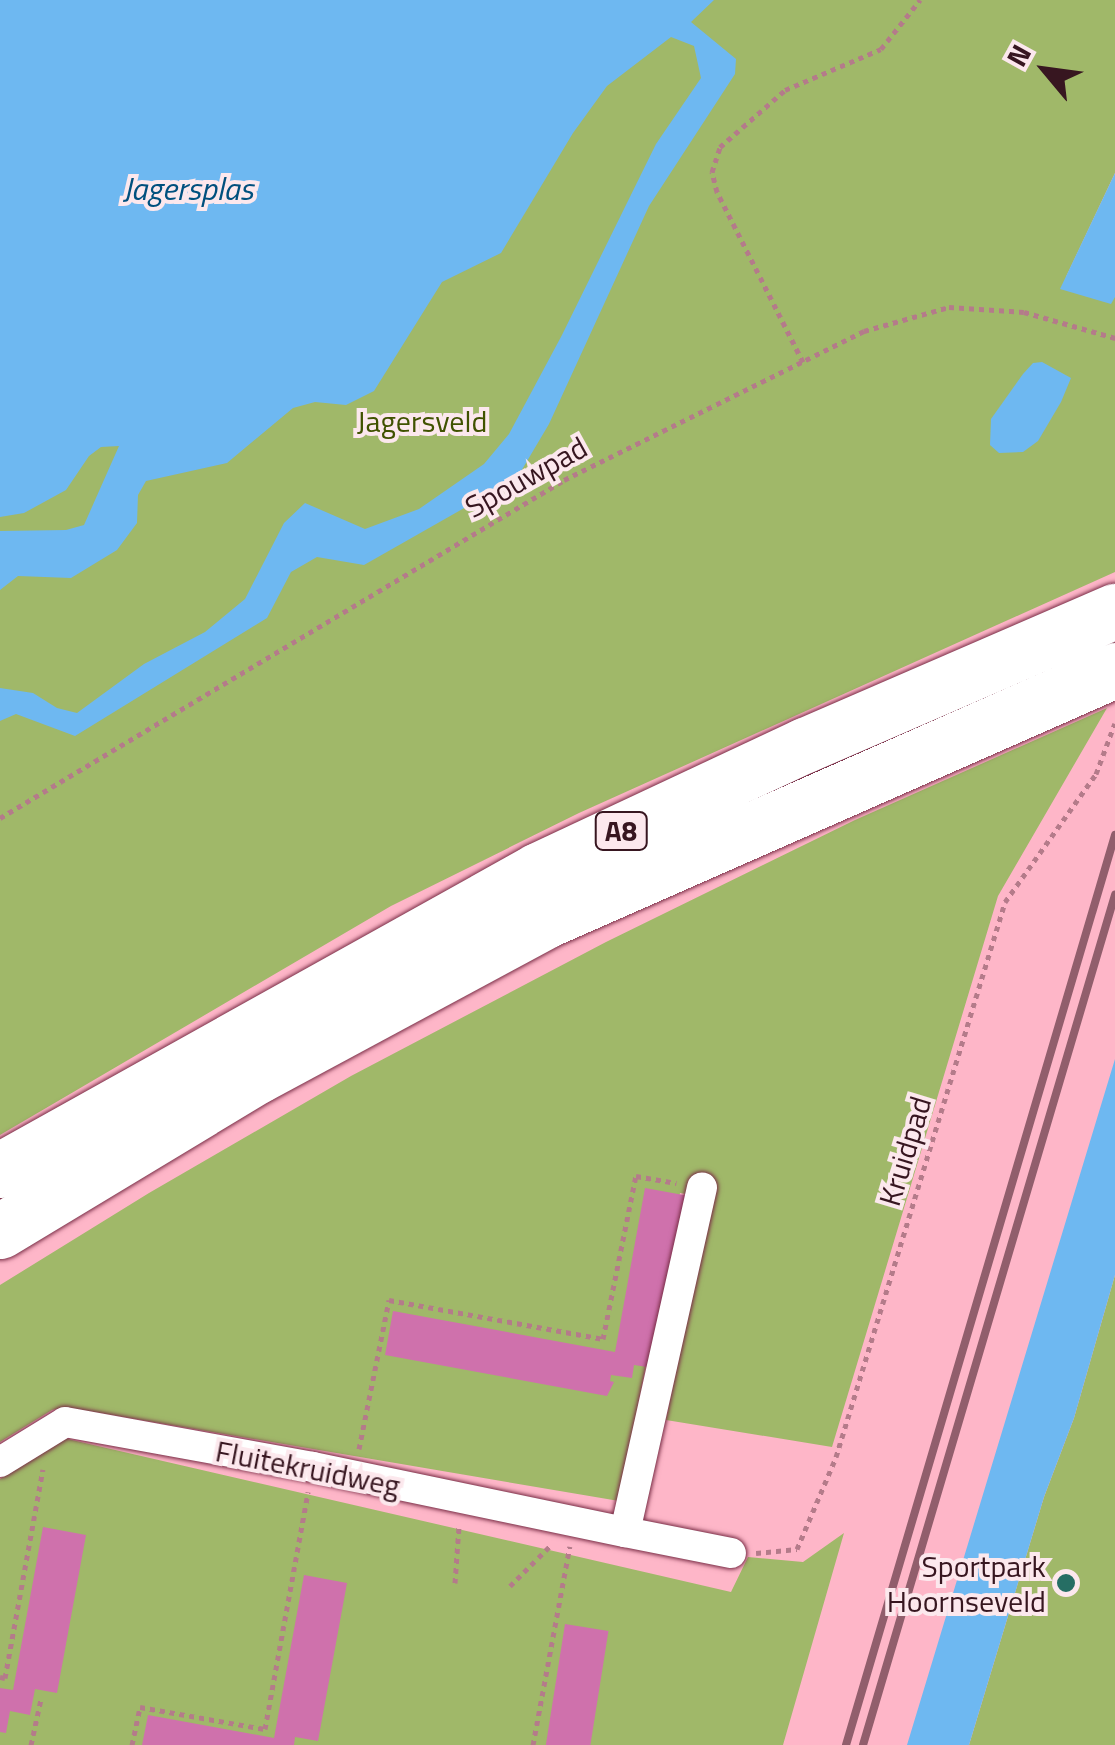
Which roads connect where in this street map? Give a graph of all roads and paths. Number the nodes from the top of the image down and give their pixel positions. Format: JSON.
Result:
{"nodes":[{"id":1,"x":920,"y":0,"type":"edge"},
{"id":2,"x":1115,"y":338,"type":"edge"},
{"id":3,"x":803,"y":362,"type":"junction"},
{"id":4,"x":1093,"y":620,"type":"edge"},
{"id":5,"x":1115,"y":670,"type":"edge"},
{"id":6,"x":1115,"y":723,"type":"edge"},
{"id":7,"x":0,"y":818,"type":"edge"},
{"id":8,"x":0,"y":1170,"type":"edge"},
{"id":9,"x":702,"y":1187,"type":"joint"},
{"id":10,"x":0,"y":1231,"type":"edge"},
{"id":11,"x":50,"y":1431,"type":"junction"},
{"id":12,"x":0,"y":1462,"type":"edge"},
{"id":13,"x":313,"y":1467,"type":"junction"},
{"id":14,"x":354,"y":1476,"type":"junction"},
{"id":15,"x":462,"y":1500,"type":"junction"},
{"id":16,"x":574,"y":1522,"type":"junction"},
{"id":17,"x":625,"y":1532,"type":"junction"},
{"id":18,"x":731,"y":1553,"type":"joint"},
{"id":19,"x":454,"y":1583,"type":"dead end"},
{"id":20,"x":510,"y":1586,"type":"dead end"},
{"id":21,"x":0,"y":1677,"type":"edge"},
{"id":22,"x":40,"y":1699,"type":"dead end"},
{"id":23,"x":30,"y":1745,"type":"edge"},
{"id":24,"x":132,"y":1745,"type":"edge"},
{"id":25,"x":533,"y":1745,"type":"edge"}],
"edges":[{"from":1,"to":3,"type":"path"},
{"from":2,"to":3,"type":"path","name":"Spouwpad"},
{"from":3,"to":7,"type":"path","name":"Spouwpad"},
{"from":4,"to":8,"type":"highway","number":"A8"},
{"from":5,"to":10,"type":"highway","number":"A8"},
{"from":6,"to":18,"type":"path","name":"Kruidpad"},
{"from":9,"to":14,"type":"path"},
{"from":9,"to":17,"type":"street"},
{"from":11,"to":12,"type":"street","name":"Fluitekruidweg"},
{"from":11,"to":13,"type":"street","name":"Fluitekruidweg"},
{"from":11,"to":21,"type":"path"},
{"from":13,"to":14,"type":"street","name":"Fluitekruidweg"},
{"from":13,"to":24,"type":"path"},
{"from":14,"to":15,"type":"street","name":"Fluitekruidweg"},
{"from":15,"to":16,"type":"street","name":"Fluitekruidweg"},
{"from":15,"to":19,"type":"path"},
{"from":16,"to":17,"type":"street","name":"Fluitekruidweg"},
{"from":16,"to":20,"type":"path"},
{"from":16,"to":25,"type":"path"},
{"from":17,"to":18,"type":"street","name":"Fluitekruidweg"},
{"from":22,"to":23,"type":"path"}]}
